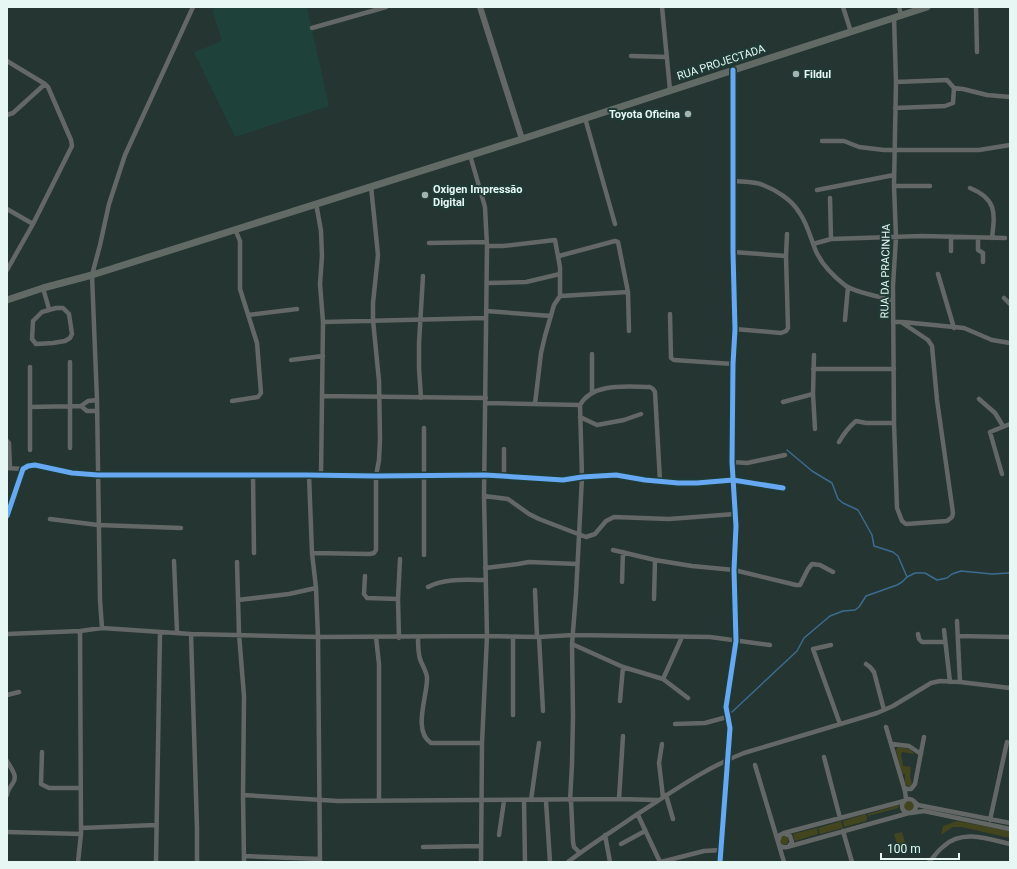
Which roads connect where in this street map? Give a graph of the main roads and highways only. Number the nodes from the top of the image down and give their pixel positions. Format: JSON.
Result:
{"nodes":[{"id":1,"x":927,"y":7,"type":"edge"},
{"id":2,"x":7,"y":300,"type":"edge"}],
"edges":[{"from":1,"to":2,"type":"main road","name":"RUA PROJECTADA"}]}
